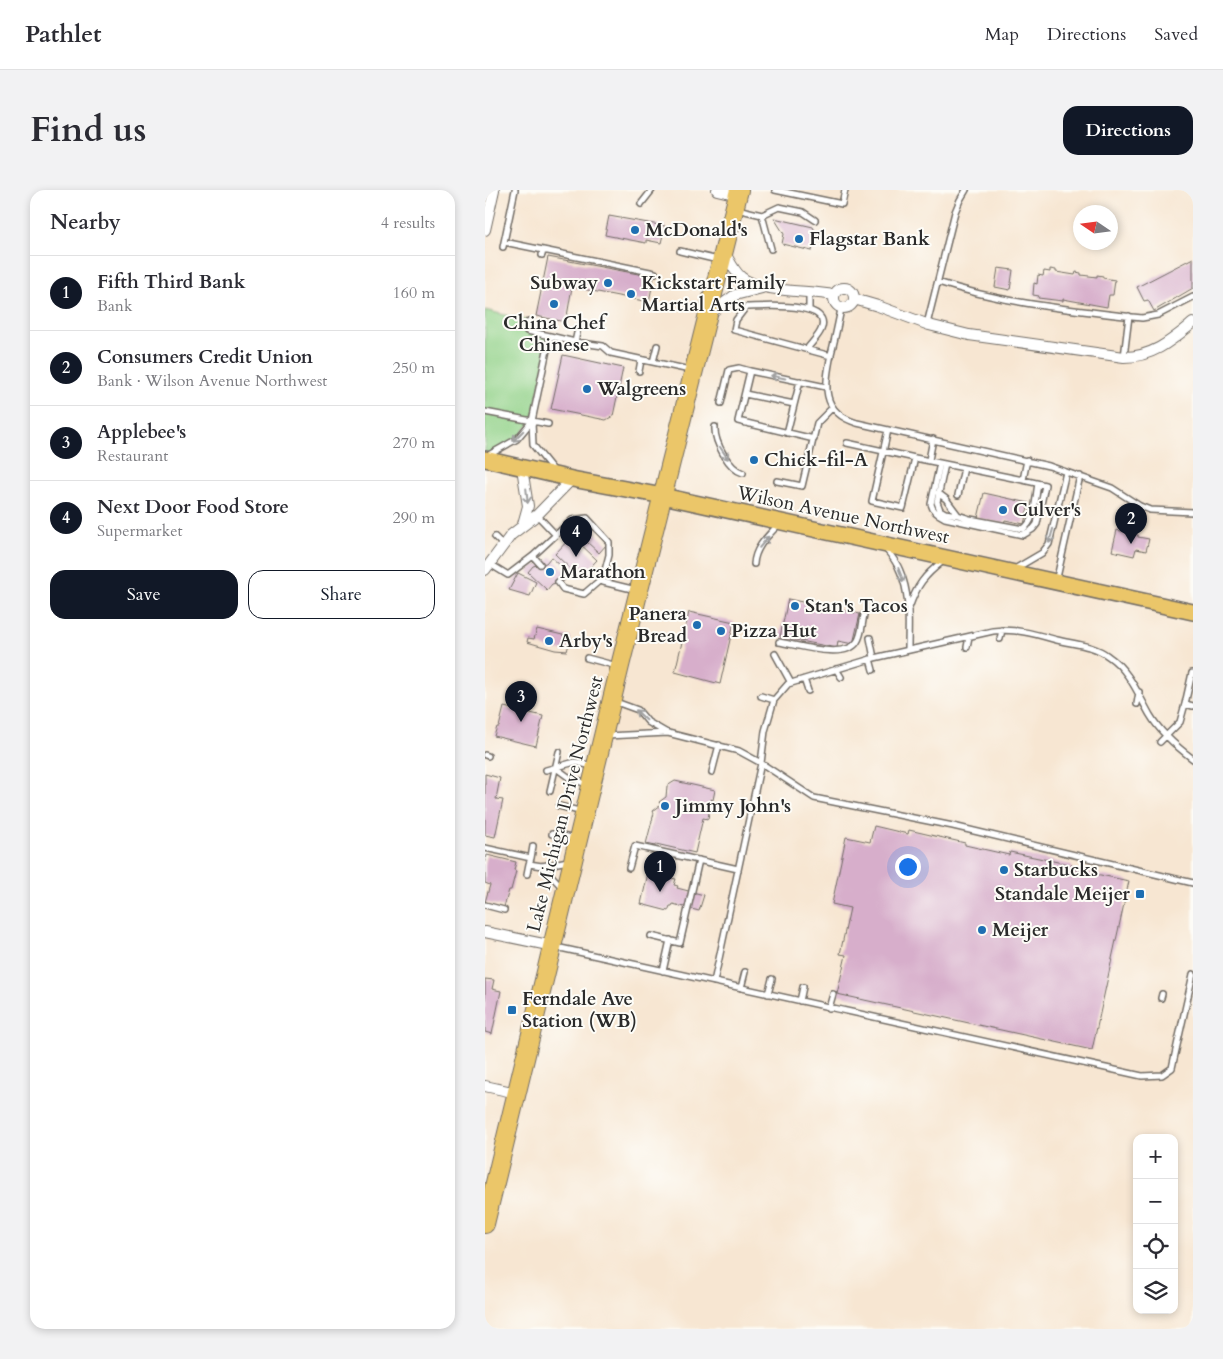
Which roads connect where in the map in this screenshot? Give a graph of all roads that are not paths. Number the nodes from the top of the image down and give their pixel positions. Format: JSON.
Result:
{"nodes":[{"id":1,"x":494,"y":190,"type":"edge"},
{"id":2,"x":515,"y":190,"type":"edge"},
{"id":3,"x":652,"y":190,"type":"edge"},
{"id":4,"x":717,"y":190,"type":"edge"},
{"id":5,"x":775,"y":190,"type":"edge"},
{"id":6,"x":845,"y":190,"type":"edge"},
{"id":7,"x":966,"y":190,"type":"edge"},
{"id":8,"x":737,"y":198,"type":"edge"},
{"id":9,"x":641,"y":204,"type":"dead end"},
{"id":10,"x":762,"y":215,"type":"junction"},
{"id":11,"x":815,"y":220,"type":"dead end"},
{"id":12,"x":485,"y":230,"type":"edge"},
{"id":13,"x":771,"y":249,"type":"dead end"},
{"id":14,"x":680,"y":251,"type":"dead end"},
{"id":15,"x":723,"y":255,"type":"junction"},
{"id":16,"x":655,"y":273,"type":"dead end"},
{"id":17,"x":938,"y":282,"type":"junction"},
{"id":18,"x":764,"y":288,"type":"junction"},
{"id":19,"x":809,"y":291,"type":"junction"},
{"id":20,"x":833,"y":295,"type":"junction"},
{"id":21,"x":1193,"y":297,"type":"edge"},
{"id":22,"x":854,"y":300,"type":"junction"},
{"id":23,"x":809,"y":309,"type":"junction"},
{"id":24,"x":841,"y":309,"type":"junction"},
{"id":25,"x":708,"y":315,"type":"junction"},
{"id":26,"x":1129,"y":316,"type":"junction"},
{"id":27,"x":529,"y":321,"type":"dead end"},
{"id":28,"x":1193,"y":323,"type":"edge"},
{"id":29,"x":927,"y":324,"type":"junction"},
{"id":30,"x":577,"y":333,"type":"dead end"},
{"id":31,"x":551,"y":336,"type":"junction"},
{"id":32,"x":575,"y":342,"type":"junction"},
{"id":33,"x":657,"y":346,"type":"dead end"},
{"id":34,"x":807,"y":350,"type":"junction"},
{"id":35,"x":831,"y":356,"type":"junction"},
{"id":36,"x":1124,"y":357,"type":"junction"},
{"id":37,"x":641,"y":360,"type":"junction"},
{"id":38,"x":653,"y":362,"type":"junction"},
{"id":39,"x":639,"y":371,"type":"dead end"},
{"id":40,"x":694,"y":371,"type":"junction"},
{"id":41,"x":750,"y":371,"type":"junction"},
{"id":42,"x":800,"y":381,"type":"junction"},
{"id":43,"x":826,"y":388,"type":"junction"},
{"id":44,"x":745,"y":394,"type":"junction"},
{"id":45,"x":721,"y":403,"type":"dead end"},
{"id":46,"x":794,"y":404,"type":"junction"},
{"id":47,"x":832,"y":408,"type":"junction"},
{"id":48,"x":485,"y":412,"type":"edge"},
{"id":49,"x":532,"y":420,"type":"junction"},
{"id":50,"x":548,"y":424,"type":"dead end"},
{"id":51,"x":715,"y":427,"type":"dead end"},
{"id":52,"x":888,"y":430,"type":"junction"},
{"id":53,"x":787,"y":433,"type":"junction"},
{"id":54,"x":813,"y":439,"type":"junction"},
{"id":55,"x":933,"y":440,"type":"junction"},
{"id":56,"x":847,"y":443,"type":"dead end"},
{"id":57,"x":883,"y":451,"type":"junction"},
{"id":58,"x":485,"y":458,"type":"edge"},
{"id":59,"x":915,"y":458,"type":"junction"},
{"id":60,"x":929,"y":460,"type":"junction"},
{"id":61,"x":1027,"y":460,"type":"junction"},
{"id":62,"x":943,"y":463,"type":"junction"},
{"id":63,"x":522,"y":468,"type":"junction"},
{"id":64,"x":964,"y":468,"type":"junction"},
{"id":65,"x":1066,"y":472,"type":"junction"},
{"id":66,"x":743,"y":473,"type":"dead end"},
{"id":67,"x":1080,"y":476,"type":"junction"},
{"id":68,"x":565,"y":477,"type":"junction"},
{"id":69,"x":1023,"y":480,"type":"junction"},
{"id":70,"x":777,"y":481,"type":"dead end"},
{"id":71,"x":1038,"y":484,"type":"junction"},
{"id":72,"x":939,"y":493,"type":"junction"},
{"id":73,"x":663,"y":496,"type":"junction"},
{"id":74,"x":958,"y":496,"type":"dead end"},
{"id":75,"x":1193,"y":512,"type":"edge"},
{"id":76,"x":537,"y":515,"type":"junction"},
{"id":77,"x":958,"y":515,"type":"junction"},
{"id":78,"x":781,"y":523,"type":"junction"},
{"id":79,"x":523,"y":524,"type":"junction"},
{"id":80,"x":556,"y":535,"type":"junction"},
{"id":81,"x":495,"y":537,"type":"dead end"},
{"id":82,"x":503,"y":545,"type":"junction"},
{"id":83,"x":884,"y":545,"type":"junction"},
{"id":84,"x":533,"y":556,"type":"junction"},
{"id":85,"x":946,"y":558,"type":"junction"},
{"id":86,"x":540,"y":564,"type":"dead end"},
{"id":87,"x":754,"y":564,"type":"dead end"},
{"id":88,"x":487,"y":567,"type":"edge"},
{"id":89,"x":1010,"y":571,"type":"junction"},
{"id":90,"x":558,"y":582,"type":"dead end"},
{"id":91,"x":602,"y":582,"type":"junction"},
{"id":92,"x":1056,"y":582,"type":"junction"},
{"id":93,"x":639,"y":591,"type":"junction"},
{"id":94,"x":909,"y":608,"type":"junction"},
{"id":95,"x":1193,"y":612,"type":"edge"},
{"id":96,"x":864,"y":615,"type":"dead end"},
{"id":97,"x":1002,"y":630,"type":"junction"},
{"id":98,"x":1031,"y":633,"type":"junction"},
{"id":99,"x":969,"y":637,"type":"junction"},
{"id":100,"x":870,"y":638,"type":"dead end"},
{"id":101,"x":1000,"y":639,"type":"dead end"},
{"id":102,"x":1029,"y":640,"type":"dead end"},
{"id":103,"x":1060,"y":640,"type":"junction"},
{"id":104,"x":779,"y":642,"type":"dead end"},
{"id":105,"x":967,"y":647,"type":"dead end"},
{"id":106,"x":1058,"y":647,"type":"dead end"},
{"id":107,"x":1089,"y":647,"type":"junction"},
{"id":108,"x":908,"y":650,"type":"junction"},
{"id":109,"x":775,"y":654,"type":"dead end"},
{"id":110,"x":1087,"y":654,"type":"dead end"},
{"id":111,"x":587,"y":658,"type":"dead end"},
{"id":112,"x":872,"y":658,"type":"junction"},
{"id":113,"x":620,"y":666,"type":"junction"},
{"id":114,"x":837,"y":669,"type":"junction"},
{"id":115,"x":873,"y":670,"type":"dead end"},
{"id":116,"x":1193,"y":673,"type":"edge"},
{"id":117,"x":841,"y":677,"type":"dead end"},
{"id":118,"x":804,"y":679,"type":"junction"},
{"id":119,"x":791,"y":683,"type":"junction"},
{"id":120,"x":808,"y":691,"type":"dead end"},
{"id":121,"x":1139,"y":692,"type":"junction"},
{"id":122,"x":761,"y":696,"type":"dead end"},
{"id":123,"x":774,"y":700,"type":"junction"},
{"id":124,"x":613,"y":701,"type":"junction"},
{"id":125,"x":1137,"y":704,"type":"dead end"},
{"id":126,"x":1185,"y":704,"type":"junction"},
{"id":127,"x":1193,"y":706,"type":"edge"},
{"id":128,"x":668,"y":733,"type":"junction"},
{"id":129,"x":1167,"y":735,"type":"junction"},
{"id":130,"x":603,"y":736,"type":"junction"},
{"id":131,"x":1160,"y":742,"type":"dead end"},
{"id":132,"x":719,"y":745,"type":"junction"},
{"id":133,"x":559,"y":752,"type":"dead end"},
{"id":134,"x":1187,"y":755,"type":"junction"},
{"id":135,"x":1193,"y":759,"type":"edge"},
{"id":136,"x":761,"y":763,"type":"junction"},
{"id":137,"x":1186,"y":763,"type":"dead end"},
{"id":138,"x":596,"y":766,"type":"junction"},
{"id":139,"x":556,"y":768,"type":"junction"},
{"id":140,"x":546,"y":770,"type":"dead end"},
{"id":141,"x":712,"y":772,"type":"dead end"},
{"id":142,"x":591,"y":785,"type":"junction"},
{"id":143,"x":550,"y":791,"type":"dead end"},
{"id":144,"x":559,"y":806,"type":"dead end"},
{"id":145,"x":585,"y":812,"type":"junction"},
{"id":146,"x":552,"y":834,"type":"dead end"},
{"id":147,"x":533,"y":846,"type":"dead end"},
{"id":148,"x":485,"y":848,"type":"edge"},
{"id":149,"x":577,"y":848,"type":"junction"},
{"id":150,"x":699,"y":860,"type":"junction"},
{"id":151,"x":530,"y":861,"type":"junction"},
{"id":152,"x":542,"y":866,"type":"junction"},
{"id":153,"x":629,"y":868,"type":"dead end"},
{"id":154,"x":738,"y":869,"type":"junction"},
{"id":155,"x":527,"y":874,"type":"dead end"},
{"id":156,"x":1193,"y":883,"type":"edge"},
{"id":157,"x":566,"y":894,"type":"junction"},
{"id":158,"x":485,"y":905,"type":"edge"},
{"id":159,"x":504,"y":910,"type":"dead end"},
{"id":160,"x":485,"y":932,"type":"edge"},
{"id":161,"x":651,"y":936,"type":"dead end"},
{"id":162,"x":670,"y":940,"type":"junction"},
{"id":163,"x":553,"y":946,"type":"junction"},
{"id":164,"x":663,"y":971,"type":"junction"},
{"id":165,"x":745,"y":972,"type":"dead end"},
{"id":166,"x":1193,"y":974,"type":"edge"},
{"id":167,"x":772,"y":979,"type":"dead end"},
{"id":168,"x":714,"y":982,"type":"junction"},
{"id":169,"x":803,"y":987,"type":"dead end"},
{"id":170,"x":741,"y":988,"type":"junction"},
{"id":171,"x":768,"y":994,"type":"junction"},
{"id":172,"x":833,"y":994,"type":"dead end"},
{"id":173,"x":800,"y":1001,"type":"junction"},
{"id":174,"x":829,"y":1008,"type":"junction"},
{"id":175,"x":485,"y":1086,"type":"edge"},
{"id":176,"x":517,"y":1093,"type":"junction"},
{"id":177,"x":485,"y":1224,"type":"edge"}],
"edges":[{"from":1,"to":12,"type":"street"},
{"from":2,"to":16,"type":"lane"},
{"from":3,"to":9,"type":"lane"},
{"from":4,"to":8,"type":"street"},
{"from":5,"to":6,"type":"lane"},
{"from":7,"to":17,"type":"lane"},
{"from":8,"to":10,"type":"lane"},
{"from":8,"to":15,"type":"highway","name":"Lake Michigan Drive Northwest"},
{"from":10,"to":11,"type":"lane"},
{"from":10,"to":13,"type":"lane"},
{"from":14,"to":15,"type":"lane"},
{"from":15,"to":18,"type":"street"},
{"from":15,"to":25,"type":"highway","name":"Lake Michigan Drive Northwest"},
{"from":17,"to":26,"type":"lane"},
{"from":17,"to":29,"type":"lane"},
{"from":18,"to":19,"type":"street"},
{"from":18,"to":25,"type":"street"},
{"from":19,"to":20,"type":"street"},
{"from":19,"to":23,"type":"lane"},
{"from":20,"to":22,"type":"street"},
{"from":20,"to":24,"type":"street"},
{"from":21,"to":26,"type":"lane"},
{"from":22,"to":24,"type":"street"},
{"from":22,"to":29,"type":"street"},
{"from":23,"to":34,"type":"lane"},
{"from":23,"to":34,"type":"lane"},
{"from":24,"to":35,"type":"lane"},
{"from":25,"to":40,"type":"highway","name":"Lake Michigan Drive Northwest"},
{"from":26,"to":36,"type":"lane"},
{"from":27,"to":31,"type":"lane"},
{"from":28,"to":36,"type":"street"},
{"from":29,"to":36,"type":"street"},
{"from":30,"to":32,"type":"lane"},
{"from":31,"to":32,"type":"lane"},
{"from":31,"to":49,"type":"lane"},
{"from":32,"to":37,"type":"lane"},
{"from":33,"to":38,"type":"lane"},
{"from":34,"to":35,"type":"lane"},
{"from":35,"to":43,"type":"lane"},
{"from":37,"to":38,"type":"lane"},
{"from":37,"to":39,"type":"lane"},
{"from":38,"to":40,"type":"lane"},
{"from":40,"to":73,"type":"highway","name":"Lake Michigan Drive Northwest"},
{"from":42,"to":41,"type":"lane","one_way":true},
{"from":41,"to":44,"type":"lane"},
{"from":41,"to":45,"type":"lane"},
{"from":42,"to":43,"type":"lane"},
{"from":42,"to":46,"type":"lane"},
{"from":43,"to":47,"type":"lane"},
{"from":44,"to":46,"type":"lane"},
{"from":44,"to":53,"type":"lane"},
{"from":46,"to":53,"type":"lane"},
{"from":47,"to":52,"type":"lane"},
{"from":47,"to":54,"type":"lane"},
{"from":48,"to":49,"type":"lane"},
{"from":49,"to":50,"type":"lane"},
{"from":49,"to":58,"type":"lane","one_way":true},
{"from":49,"to":68,"type":"lane"},
{"from":51,"to":66,"type":"lane","one_way":true},
{"from":52,"to":55,"type":"lane"},
{"from":52,"to":57,"type":"lane"},
{"from":53,"to":54,"type":"lane"},
{"from":54,"to":70,"type":"lane"},
{"from":55,"to":60,"type":"lane"},
{"from":55,"to":61,"type":"lane"},
{"from":56,"to":57,"type":"lane"},
{"from":57,"to":59,"type":"lane"},
{"from":57,"to":59,"type":"lane"},
{"from":58,"to":63,"type":"main road","name":"Wilson Avenue Northwest"},
{"from":59,"to":60,"type":"lane"},
{"from":60,"to":62,"type":"lane"},
{"from":61,"to":65,"type":"lane"},
{"from":61,"to":69,"type":"lane"},
{"from":62,"to":64,"type":"lane"},
{"from":62,"to":71,"type":"lane"},
{"from":62,"to":72,"type":"lane"},
{"from":63,"to":68,"type":"main road","name":"Wilson Avenue Northwest"},
{"from":63,"to":79,"type":"street","one_way":true},
{"from":64,"to":69,"type":"lane"},
{"from":64,"to":74,"type":"lane"},
{"from":65,"to":67,"type":"lane"},
{"from":65,"to":89,"type":"lane","one_way":true},
{"from":67,"to":75,"type":"lane"},
{"from":67,"to":92,"type":"lane"},
{"from":68,"to":73,"type":"main road","name":"Wilson Avenue Northwest"},
{"from":68,"to":76,"type":"street"},
{"from":69,"to":71,"type":"lane"},
{"from":71,"to":77,"type":"lane"},
{"from":72,"to":77,"type":"lane"},
{"from":72,"to":77,"type":"lane"},
{"from":73,"to":78,"type":"main road","name":"Wilson Avenue Northwest"},
{"from":73,"to":93,"type":"highway","name":"Lake Michigan Drive Northwest"},
{"from":76,"to":79,"type":"street"},
{"from":76,"to":80,"type":"lane"},
{"from":78,"to":83,"type":"main road","name":"Wilson Avenue Northwest"},
{"from":87,"to":78,"type":"lane","one_way":true},
{"from":79,"to":82,"type":"street"},
{"from":80,"to":84,"type":"lane"},
{"from":80,"to":91,"type":"lane"},
{"from":81,"to":82,"type":"lane"},
{"from":82,"to":88,"type":"street"},
{"from":83,"to":85,"type":"main road","name":"Wilson Avenue Northwest"},
{"from":83,"to":94,"type":"lane","one_way":true},
{"from":84,"to":86,"type":"lane"},
{"from":84,"to":88,"type":"lane"},
{"from":85,"to":89,"type":"main road","name":"Wilson Avenue Northwest"},
{"from":85,"to":94,"type":"lane"},
{"from":89,"to":92,"type":"main road","name":"Wilson Avenue Northwest"},
{"from":90,"to":91,"type":"lane"},
{"from":91,"to":93,"type":"lane"},
{"from":92,"to":95,"type":"main road","name":"Wilson Avenue Northwest"},
{"from":93,"to":113,"type":"highway","name":"Lake Michigan Drive Northwest"},
{"from":94,"to":108,"type":"lane"},
{"from":96,"to":104,"type":"lane"},
{"from":97,"to":98,"type":"lane"},
{"from":97,"to":99,"type":"lane"},
{"from":97,"to":101,"type":"lane"},
{"from":98,"to":102,"type":"lane"},
{"from":98,"to":103,"type":"lane"},
{"from":99,"to":105,"type":"lane"},
{"from":99,"to":108,"type":"lane"},
{"from":100,"to":112,"type":"lane"},
{"from":103,"to":106,"type":"lane"},
{"from":103,"to":107,"type":"lane"},
{"from":107,"to":110,"type":"lane"},
{"from":107,"to":121,"type":"lane"},
{"from":108,"to":112,"type":"lane"},
{"from":109,"to":119,"type":"lane"},
{"from":111,"to":113,"type":"lane"},
{"from":112,"to":114,"type":"lane"},
{"from":112,"to":115,"type":"lane"},
{"from":113,"to":124,"type":"highway","name":"Lake Michigan Drive Northwest"},
{"from":114,"to":117,"type":"lane"},
{"from":114,"to":118,"type":"lane"},
{"from":116,"to":126,"type":"lane"},
{"from":118,"to":119,"type":"lane"},
{"from":118,"to":120,"type":"lane"},
{"from":119,"to":123,"type":"lane"},
{"from":121,"to":125,"type":"lane"},
{"from":121,"to":129,"type":"lane"},
{"from":122,"to":123,"type":"lane"},
{"from":123,"to":136,"type":"lane"},
{"from":128,"to":124,"type":"lane","one_way":true},
{"from":124,"to":130,"type":"highway","name":"Lake Michigan Drive Northwest"},
{"from":126,"to":127,"type":"lane"},
{"from":126,"to":129,"type":"lane"},
{"from":128,"to":130,"type":"lane"},
{"from":128,"to":132,"type":"lane"},
{"from":129,"to":131,"type":"lane"},
{"from":129,"to":134,"type":"lane"},
{"from":130,"to":138,"type":"highway","name":"Lake Michigan Drive Northwest"},
{"from":132,"to":136,"type":"lane"},
{"from":132,"to":141,"type":"lane"},
{"from":133,"to":139,"type":"lane"},
{"from":134,"to":135,"type":"lane"},
{"from":134,"to":137,"type":"lane"},
{"from":136,"to":154,"type":"lane"},
{"from":136,"to":156,"type":"lane"},
{"from":138,"to":139,"type":"lane"},
{"from":138,"to":142,"type":"highway","name":"Lake Michigan Drive Northwest"},
{"from":139,"to":140,"type":"lane"},
{"from":139,"to":142,"type":"lane"},
{"from":139,"to":143,"type":"lane"},
{"from":142,"to":145,"type":"highway","name":"Lake Michigan Drive Northwest"},
{"from":144,"to":145,"type":"lane"},
{"from":145,"to":149,"type":"highway","name":"Lake Michigan Drive Northwest"},
{"from":146,"to":149,"type":"lane"},
{"from":147,"to":151,"type":"lane"},
{"from":148,"to":151,"type":"lane"},
{"from":149,"to":152,"type":"lane"},
{"from":149,"to":157,"type":"highway","name":"Lake Michigan Drive Northwest"},
{"from":150,"to":153,"type":"lane"},
{"from":150,"to":154,"type":"lane"},
{"from":150,"to":162,"type":"lane"},
{"from":151,"to":152,"type":"lane"},
{"from":151,"to":155,"type":"lane"},
{"from":152,"to":157,"type":"lane"},
{"from":154,"to":168,"type":"lane"},
{"from":157,"to":163,"type":"highway","name":"Lake Michigan Drive Northwest"},
{"from":158,"to":159,"type":"lane"},
{"from":160,"to":163,"type":"street"},
{"from":161,"to":162,"type":"lane"},
{"from":162,"to":164,"type":"lane"},
{"from":163,"to":164,"type":"lane"},
{"from":163,"to":176,"type":"highway","name":"Lake Michigan Drive Northwest"},
{"from":164,"to":168,"type":"lane"},
{"from":165,"to":170,"type":"lane"},
{"from":166,"to":174,"type":"lane"},
{"from":167,"to":171,"type":"lane"},
{"from":168,"to":170,"type":"lane"},
{"from":169,"to":173,"type":"lane"},
{"from":170,"to":171,"type":"lane"},
{"from":171,"to":173,"type":"lane"},
{"from":172,"to":174,"type":"lane"},
{"from":173,"to":174,"type":"lane"},
{"from":175,"to":176,"type":"street"},
{"from":176,"to":177,"type":"highway","name":"Lake Michigan Drive Northwest"}]}
